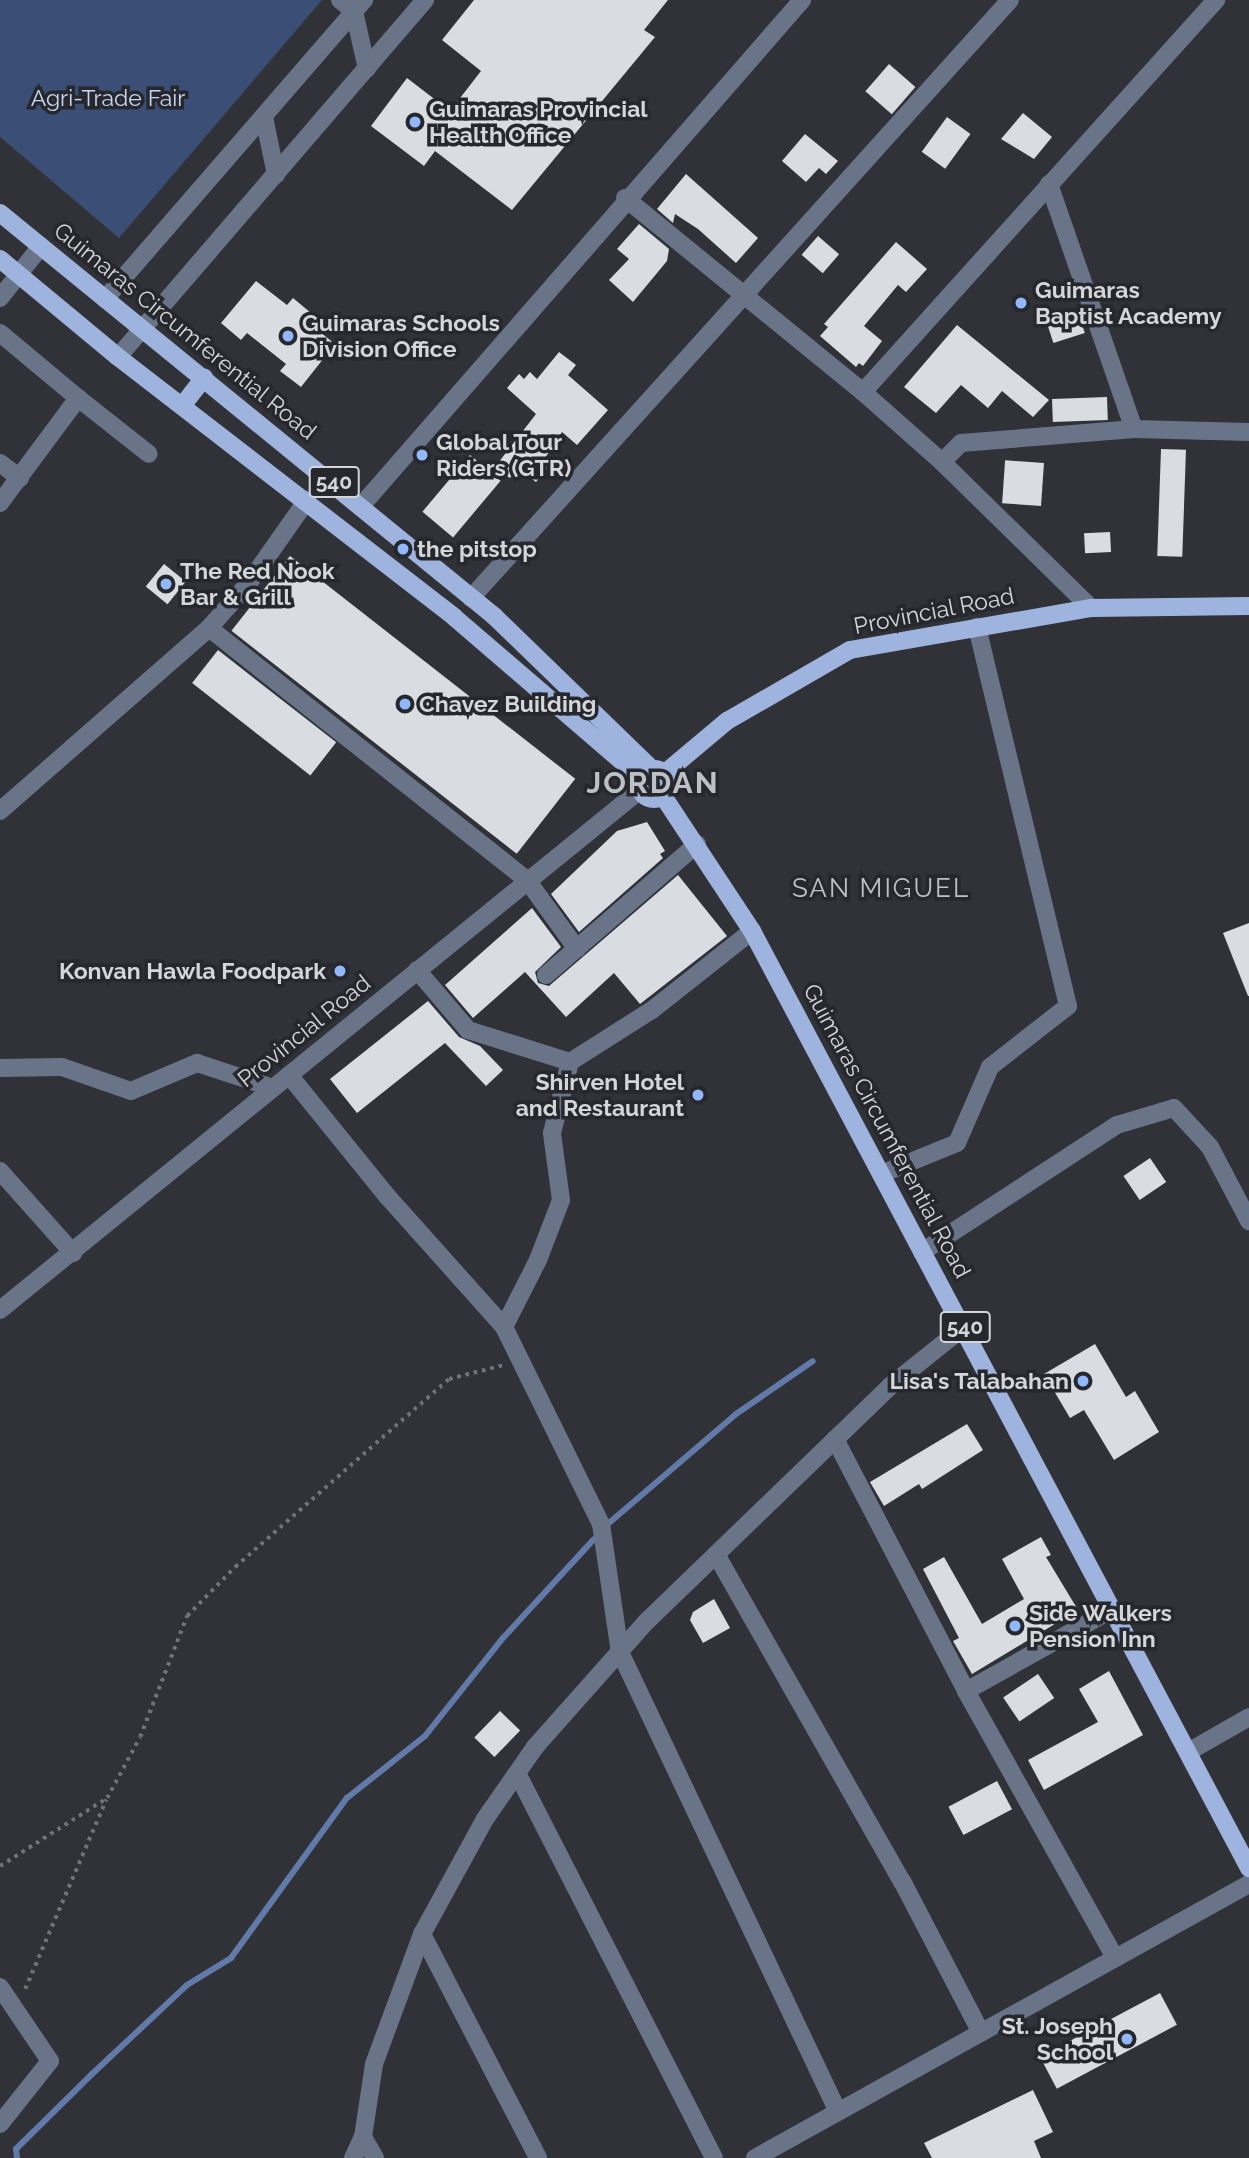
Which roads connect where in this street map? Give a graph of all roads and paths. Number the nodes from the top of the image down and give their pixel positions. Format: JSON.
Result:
{"nodes":[{"id":1,"x":425,"y":0,"type":"edge"},
{"id":2,"x":802,"y":0,"type":"edge"},
{"id":3,"x":1010,"y":0,"type":"edge"},
{"id":4,"x":1216,"y":0,"type":"edge"},
{"id":5,"x":353,"y":4,"type":"edge"},
{"id":6,"x":366,"y":69,"type":"junction"},
{"id":7,"x":264,"y":117,"type":"junction"},
{"id":8,"x":276,"y":175,"type":"junction"},
{"id":9,"x":1049,"y":184,"type":"junction"},
{"id":10,"x":625,"y":198,"type":"junction"},
{"id":11,"x":0,"y":213,"type":"edge"},
{"id":12,"x":41,"y":246,"type":"junction"},
{"id":13,"x":0,"y":259,"type":"edge"},
{"id":14,"x":18,"y":274,"type":"junction"},
{"id":15,"x":742,"y":295,"type":"junction"},
{"id":16,"x":0,"y":298,"type":"edge"},
{"id":17,"x":105,"y":299,"type":"junction"},
{"id":18,"x":144,"y":331,"type":"junction"},
{"id":19,"x":0,"y":333,"type":"edge"},
{"id":20,"x":118,"y":357,"type":"junction"},
{"id":21,"x":204,"y":378,"type":"junction"},
{"id":22,"x":863,"y":393,"type":"junction"},
{"id":23,"x":78,"y":398,"type":"junction"},
{"id":24,"x":182,"y":406,"type":"junction"},
{"id":25,"x":1134,"y":429,"type":"junction"},
{"id":26,"x":1249,"y":432,"type":"edge"},
{"id":27,"x":149,"y":454,"type":"dead end"},
{"id":28,"x":942,"y":462,"type":"junction"},
{"id":29,"x":0,"y":463,"type":"edge"},
{"id":30,"x":20,"y":478,"type":"junction"},
{"id":31,"x":307,"y":500,"type":"junction"},
{"id":32,"x":0,"y":503,"type":"edge"},
{"id":33,"x":362,"y":505,"type":"junction"},
{"id":34,"x":471,"y":598,"type":"junction"},
{"id":35,"x":1249,"y":606,"type":"edge"},
{"id":36,"x":1091,"y":608,"type":"junction"},
{"id":37,"x":977,"y":627,"type":"junction"},
{"id":38,"x":209,"y":628,"type":"junction"},
{"id":39,"x":649,"y":777,"type":"junction"},
{"id":40,"x":0,"y":811,"type":"edge"},
{"id":41,"x":697,"y":844,"type":"junction"},
{"id":42,"x":527,"y":880,"type":"junction"},
{"id":43,"x":752,"y":931,"type":"junction"},
{"id":44,"x":577,"y":949,"type":"junction"},
{"id":45,"x":417,"y":970,"type":"junction"},
{"id":46,"x":546,"y":975,"type":"dead end"},
{"id":47,"x":570,"y":1062,"type":"junction"},
{"id":48,"x":0,"y":1068,"type":"edge"},
{"id":49,"x":289,"y":1075,"type":"junction"},
{"id":50,"x":273,"y":1088,"type":"junction"},
{"id":51,"x":0,"y":1171,"type":"edge"},
{"id":52,"x":881,"y":1174,"type":"junction"},
{"id":53,"x":1249,"y":1221,"type":"edge"},
{"id":54,"x":922,"y":1252,"type":"junction"},
{"id":55,"x":74,"y":1253,"type":"junction"},
{"id":56,"x":0,"y":1310,"type":"edge"},
{"id":57,"x":504,"y":1327,"type":"junction"},
{"id":58,"x":964,"y":1327,"type":"junction"},
{"id":59,"x":520,"y":1361,"type":"junction"},
{"id":60,"x":835,"y":1439,"type":"junction"},
{"id":61,"x":717,"y":1556,"type":"junction"},
{"id":62,"x":1113,"y":1609,"type":"junction"},
{"id":63,"x":620,"y":1652,"type":"junction"},
{"id":64,"x":966,"y":1691,"type":"junction"},
{"id":65,"x":1249,"y":1717,"type":"edge"},
{"id":66,"x":1188,"y":1752,"type":"junction"},
{"id":67,"x":517,"y":1773,"type":"junction"},
{"id":68,"x":107,"y":1798,"type":"junction"},
{"id":69,"x":0,"y":1866,"type":"edge"},
{"id":70,"x":1249,"y":1868,"type":"edge"},
{"id":71,"x":1249,"y":1884,"type":"edge"},
{"id":72,"x":422,"y":1934,"type":"junction"},
{"id":73,"x":1115,"y":1958,"type":"junction"},
{"id":74,"x":0,"y":1987,"type":"edge"},
{"id":75,"x":16,"y":2008,"type":"junction"},
{"id":76,"x":981,"y":2033,"type":"junction"},
{"id":77,"x":838,"y":2112,"type":"junction"},
{"id":78,"x":0,"y":2124,"type":"edge"},
{"id":79,"x":363,"y":2137,"type":"junction"},
{"id":80,"x":353,"y":2158,"type":"edge"},
{"id":81,"x":374,"y":2158,"type":"edge"},
{"id":82,"x":538,"y":2158,"type":"edge"},
{"id":83,"x":714,"y":2158,"type":"edge"},
{"id":84,"x":755,"y":2158,"type":"edge"}],
"edges":[{"from":1,"to":6,"type":"street"},
{"from":2,"to":10,"type":"street"},
{"from":3,"to":15,"type":"street"},
{"from":4,"to":9,"type":"street"},
{"from":5,"to":6,"type":"street"},
{"from":5,"to":7,"type":"street"},
{"from":6,"to":8,"type":"street"},
{"from":7,"to":8,"type":"street"},
{"from":7,"to":17,"type":"street"},
{"from":8,"to":18,"type":"street"},
{"from":9,"to":22,"type":"street"},
{"from":9,"to":25,"type":"street"},
{"from":10,"to":15,"type":"street"},
{"from":10,"to":33,"type":"street"},
{"from":11,"to":12,"type":"main road","name":"Guimaras Circumferential Road","number":"540"},
{"from":12,"to":14,"type":"street"},
{"from":12,"to":17,"type":"main road","name":"Guimaras Circumferential Road","number":"540"},
{"from":13,"to":14,"type":"main road","number":"540"},
{"from":14,"to":16,"type":"street"},
{"from":14,"to":20,"type":"main road","number":"540"},
{"from":15,"to":22,"type":"street"},
{"from":15,"to":34,"type":"street"},
{"from":17,"to":18,"type":"main road","name":"Guimaras Circumferential Road","number":"540"},
{"from":18,"to":20,"type":"street"},
{"from":18,"to":21,"type":"main road","name":"Guimaras Circumferential Road","number":"540"},
{"from":19,"to":23,"type":"street"},
{"from":20,"to":24,"type":"main road","number":"540"},
{"from":21,"to":24,"type":"main road"},
{"from":21,"to":33,"type":"main road","name":"Guimaras Circumferential Road","number":"540"},
{"from":22,"to":28,"type":"street"},
{"from":23,"to":27,"type":"street"},
{"from":23,"to":30,"type":"street"},
{"from":24,"to":31,"type":"main road","number":"540"},
{"from":25,"to":26,"type":"street"},
{"from":25,"to":28,"type":"street"},
{"from":28,"to":36,"type":"street"},
{"from":29,"to":30,"type":"street"},
{"from":30,"to":32,"type":"street"},
{"from":31,"to":38,"type":"street"},
{"from":31,"to":39,"type":"main road","number":"540"},
{"from":33,"to":34,"type":"main road","name":"Guimaras Circumferential Road","number":"540"},
{"from":34,"to":39,"type":"main road","name":"Guimaras Circumferential Road","number":"540"},
{"from":35,"to":36,"type":"main road","name":"Provincial Road"},
{"from":36,"to":37,"type":"main road","name":"Provincial Road"},
{"from":37,"to":39,"type":"main road","name":"Provincial Road"},
{"from":37,"to":52,"type":"street"},
{"from":38,"to":40,"type":"street"},
{"from":38,"to":42,"type":"street"},
{"from":39,"to":41,"type":"main road","name":"Guimaras Circumferential Road","number":"540"},
{"from":39,"to":42,"type":"street","name":"Provincial Road"},
{"from":41,"to":43,"type":"main road","name":"Guimaras Circumferential Road","number":"540"},
{"from":41,"to":44,"type":"street"},
{"from":42,"to":44,"type":"street"},
{"from":42,"to":45,"type":"street","name":"Provincial Road"},
{"from":43,"to":47,"type":"street"},
{"from":43,"to":52,"type":"main road","name":"Guimaras Circumferential Road","number":"540"},
{"from":44,"to":46,"type":"street"},
{"from":45,"to":47,"type":"street"},
{"from":45,"to":49,"type":"street","name":"Provincial Road"},
{"from":47,"to":57,"type":"street"},
{"from":48,"to":50,"type":"street"},
{"from":49,"to":50,"type":"street","name":"Provincial Road"},
{"from":49,"to":57,"type":"street"},
{"from":50,"to":55,"type":"street","name":"Provincial Road"},
{"from":51,"to":55,"type":"street"},
{"from":52,"to":54,"type":"main road","name":"Guimaras Circumferential Road","number":"540"},
{"from":53,"to":54,"type":"street"},
{"from":54,"to":58,"type":"main road","name":"Guimaras Circumferential Road","number":"540"},
{"from":55,"to":56,"type":"street","name":"Provincial Road"},
{"from":57,"to":59,"type":"street"},
{"from":58,"to":60,"type":"street"},
{"from":58,"to":62,"type":"main road","name":"Guimaras Circumferential Road","number":"540"},
{"from":59,"to":63,"type":"street"},
{"from":59,"to":68,"type":"path"},
{"from":60,"to":61,"type":"street"},
{"from":60,"to":64,"type":"street"},
{"from":61,"to":63,"type":"street"},
{"from":61,"to":76,"type":"street"},
{"from":62,"to":64,"type":"street"},
{"from":62,"to":66,"type":"main road","name":"Guimaras Circumferential Road","number":"540"},
{"from":63,"to":67,"type":"street"},
{"from":63,"to":77,"type":"street"},
{"from":64,"to":73,"type":"street"},
{"from":65,"to":66,"type":"street"},
{"from":66,"to":70,"type":"main road","name":"Guimaras Circumferential Road","number":"540"},
{"from":67,"to":72,"type":"street"},
{"from":67,"to":83,"type":"street"},
{"from":68,"to":69,"type":"path"},
{"from":68,"to":75,"type":"path"},
{"from":71,"to":73,"type":"street"},
{"from":72,"to":79,"type":"street"},
{"from":72,"to":82,"type":"street"},
{"from":73,"to":76,"type":"street"},
{"from":74,"to":75,"type":"street"},
{"from":75,"to":78,"type":"street"},
{"from":76,"to":77,"type":"street"},
{"from":77,"to":84,"type":"street"},
{"from":79,"to":80,"type":"street"},
{"from":79,"to":81,"type":"street"}]}
